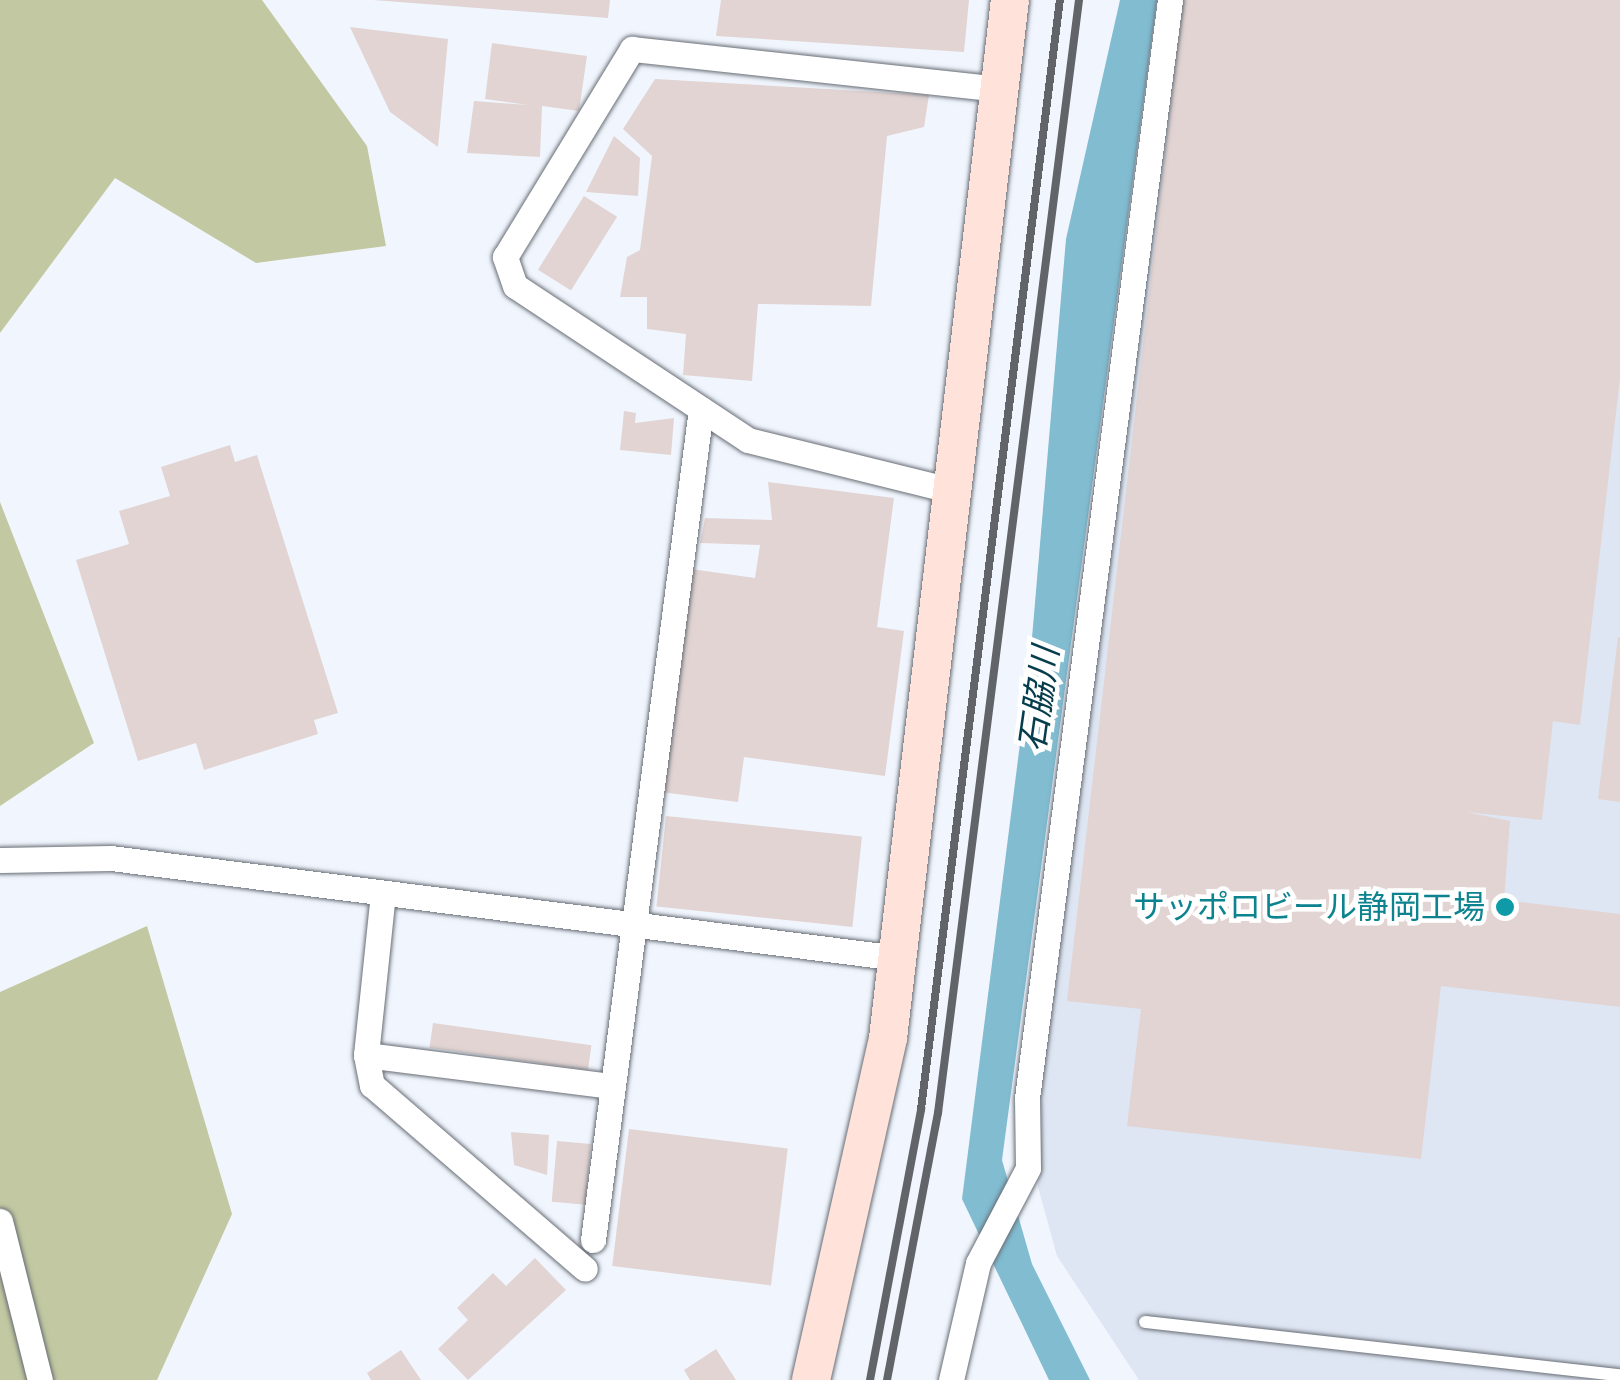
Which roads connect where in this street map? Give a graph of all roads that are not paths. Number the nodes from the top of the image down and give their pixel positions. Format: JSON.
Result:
{"nodes":[{"id":1,"x":1010,"y":0,"type":"edge"},
{"id":2,"x":1170,"y":0,"type":"edge"},
{"id":3,"x":999,"y":89,"type":"junction"},
{"id":4,"x":701,"y":408,"type":"junction"},
{"id":5,"x":954,"y":491,"type":"junction"},
{"id":6,"x":0,"y":860,"type":"edge"},
{"id":7,"x":383,"y":893,"type":"junction"},
{"id":8,"x":633,"y":924,"type":"junction"},
{"id":9,"x":898,"y":958,"type":"junction"},
{"id":10,"x":366,"y":1055,"type":"junction"},
{"id":11,"x":612,"y":1086,"type":"junction"},
{"id":12,"x":0,"y":1221,"type":"edge"},
{"id":13,"x":593,"y":1240,"type":"dead end"},
{"id":14,"x":585,"y":1269,"type":"dead end"},
{"id":15,"x":1144,"y":1322,"type":"dead end"},
{"id":16,"x":1620,"y":1375,"type":"edge"},
{"id":17,"x":40,"y":1380,"type":"edge"},
{"id":18,"x":811,"y":1380,"type":"edge"},
{"id":19,"x":951,"y":1380,"type":"edge"}],
"edges":[{"from":1,"to":3,"type":"street"},
{"from":2,"to":19,"type":"street"},
{"from":3,"to":4,"type":"street"},
{"from":3,"to":5,"type":"street"},
{"from":4,"to":5,"type":"street"},
{"from":4,"to":8,"type":"street"},
{"from":5,"to":9,"type":"street"},
{"from":6,"to":7,"type":"street"},
{"from":7,"to":8,"type":"street"},
{"from":7,"to":10,"type":"street"},
{"from":8,"to":9,"type":"street"},
{"from":8,"to":11,"type":"street"},
{"from":9,"to":18,"type":"street"},
{"from":10,"to":11,"type":"street"},
{"from":10,"to":14,"type":"street"},
{"from":11,"to":13,"type":"street"},
{"from":12,"to":17,"type":"street"},
{"from":15,"to":16,"type":"lane"}]}
